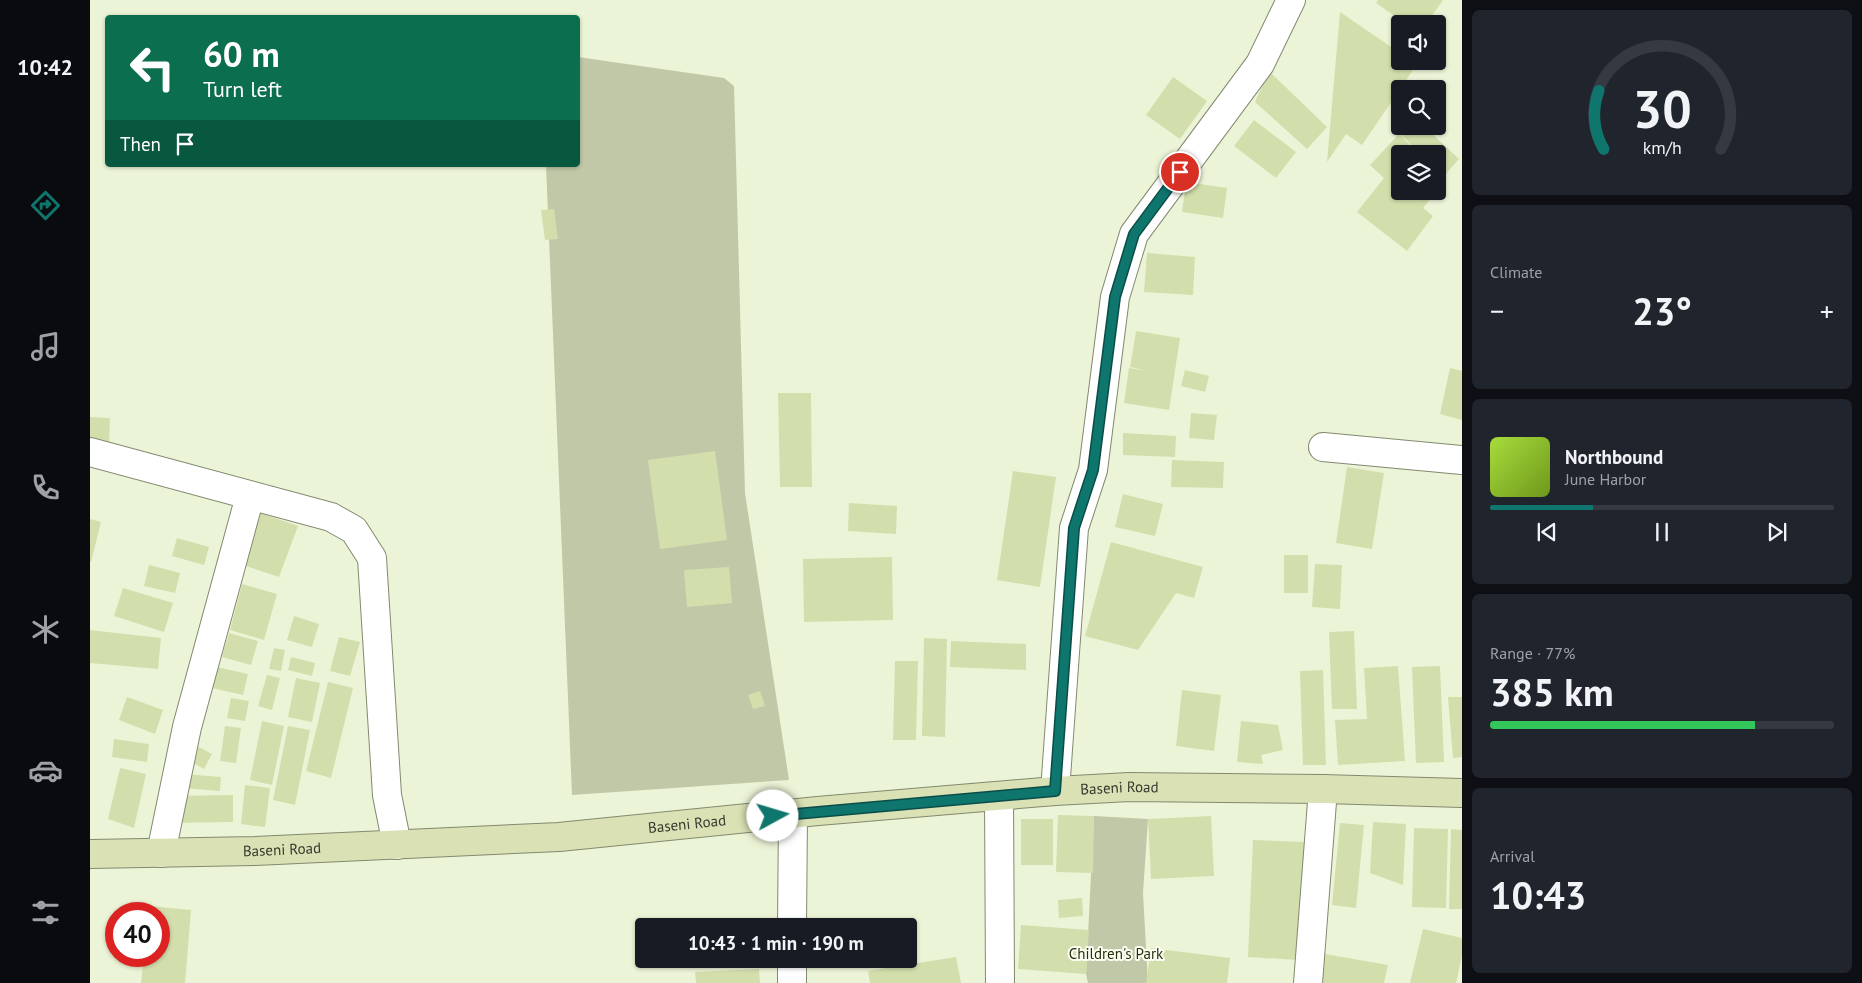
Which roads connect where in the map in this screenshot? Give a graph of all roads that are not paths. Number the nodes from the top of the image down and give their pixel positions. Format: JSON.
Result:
{"nodes":[{"id":1,"x":1291,"y":0,"type":"edge"},
{"id":2,"x":1323,"y":447,"type":"dead end"},
{"id":3,"x":90,"y":452,"type":"edge"},
{"id":4,"x":1462,"y":460,"type":"edge"},
{"id":5,"x":250,"y":496,"type":"junction"},
{"id":6,"x":1324,"y":789,"type":"junction"},
{"id":7,"x":1055,"y":791,"type":"junction"},
{"id":8,"x":1462,"y":793,"type":"edge"},
{"id":9,"x":999,"y":796,"type":"junction"},
{"id":10,"x":793,"y":814,"type":"junction"},
{"id":11,"x":397,"y":845,"type":"junction"},
{"id":12,"x":161,"y":853,"type":"junction"},
{"id":13,"x":90,"y":854,"type":"edge"},
{"id":14,"x":792,"y":918,"type":"edge"},
{"id":15,"x":792,"y":968,"type":"edge"},
{"id":16,"x":792,"y":983,"type":"edge"},
{"id":17,"x":1000,"y":983,"type":"edge"},
{"id":18,"x":1308,"y":983,"type":"edge"}],
"edges":[{"from":1,"to":7,"type":"street"},
{"from":2,"to":4,"type":"street"},
{"from":3,"to":5,"type":"street"},
{"from":5,"to":11,"type":"street"},
{"from":5,"to":12,"type":"street"},
{"from":6,"to":7,"type":"street","name":"Baseni Road"},
{"from":6,"to":8,"type":"street","name":"Baseni Road"},
{"from":6,"to":18,"type":"street"},
{"from":7,"to":9,"type":"street","name":"Baseni Road"},
{"from":9,"to":10,"type":"street","name":"Baseni Road"},
{"from":9,"to":17,"type":"street"},
{"from":10,"to":11,"type":"street","name":"Baseni Road"},
{"from":10,"to":14,"type":"street"},
{"from":11,"to":12,"type":"street","name":"Baseni Road"},
{"from":12,"to":13,"type":"street","name":"Baseni Road"},
{"from":15,"to":16,"type":"street"}]}
